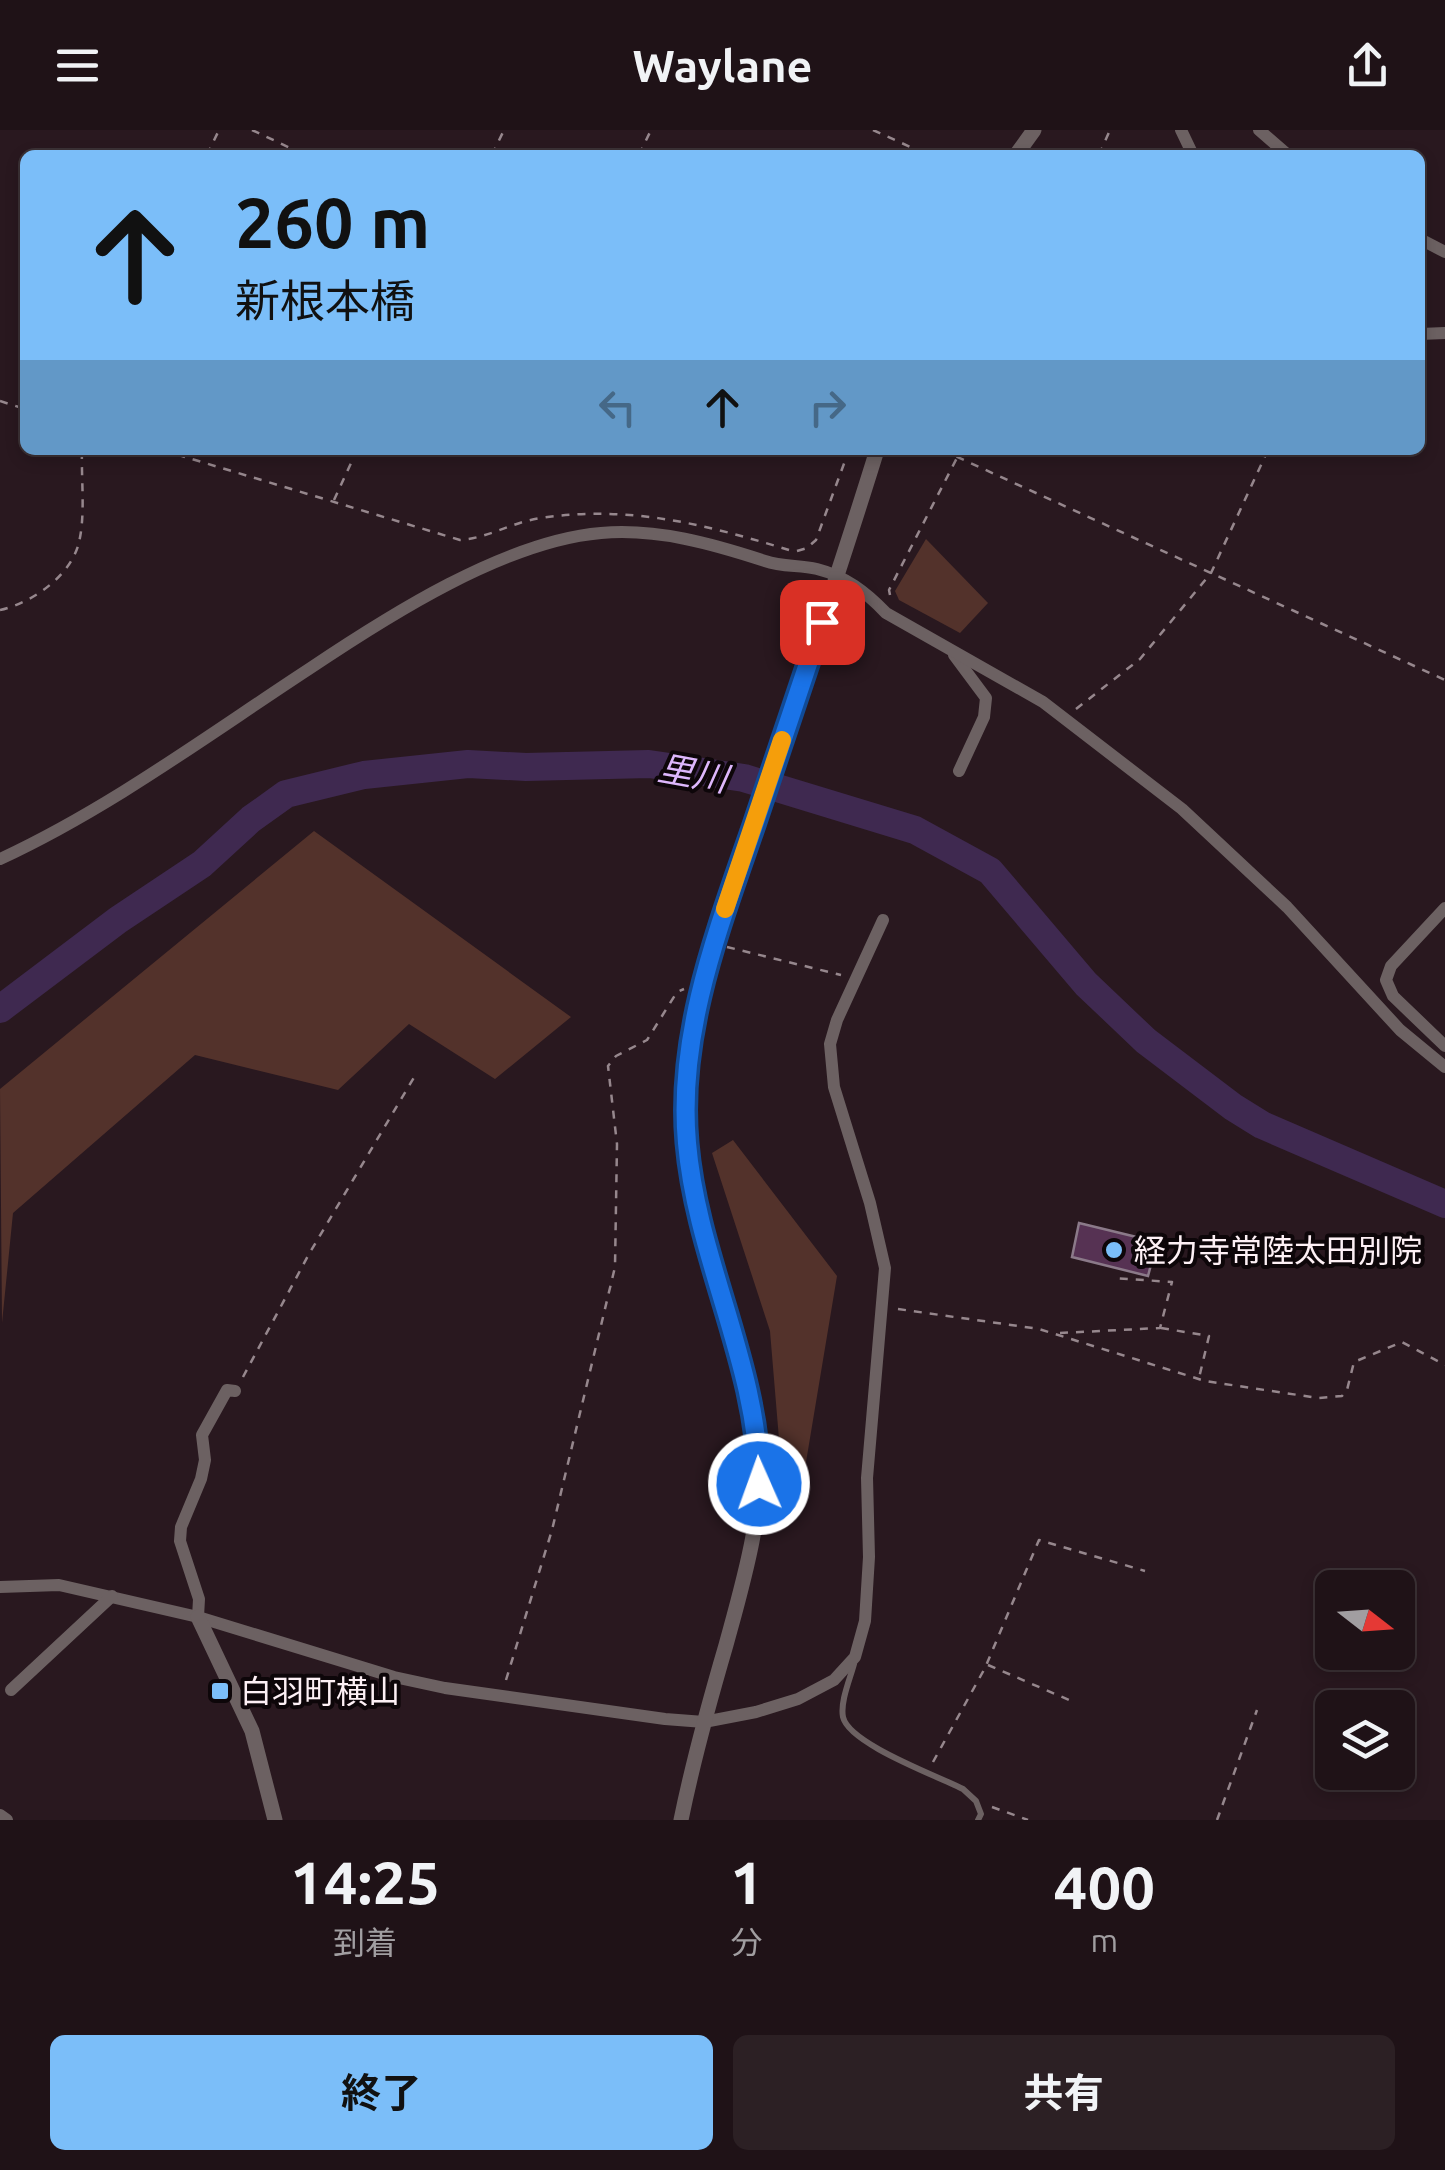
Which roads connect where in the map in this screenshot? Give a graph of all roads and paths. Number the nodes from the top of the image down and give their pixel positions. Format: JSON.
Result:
{"nodes":[{"id":1,"x":252,"y":130,"type":"edge"},
{"id":2,"x":873,"y":130,"type":"edge"},
{"id":3,"x":1258,"y":130,"type":"edge"},
{"id":4,"x":294,"y":150,"type":"edge"},
{"id":5,"x":917,"y":150,"type":"edge"},
{"id":6,"x":1282,"y":150,"type":"edge"},
{"id":7,"x":82,"y":455,"type":"edge"},
{"id":8,"x":178,"y":455,"type":"edge"},
{"id":9,"x":355,"y":455,"type":"edge"},
{"id":10,"x":847,"y":455,"type":"edge"},
{"id":11,"x":875,"y":455,"type":"edge"},
{"id":12,"x":953,"y":455,"type":"edge"},
{"id":13,"x":1266,"y":455,"type":"edge"},
{"id":14,"x":958,"y":457,"type":"junction"},
{"id":15,"x":333,"y":502,"type":"junction"},
{"id":16,"x":1211,"y":573,"type":"junction"},
{"id":17,"x":836,"y":582,"type":"junction"},
{"id":18,"x":893,"y":602,"type":"dead end"},
{"id":19,"x":0,"y":610,"type":"edge"},
{"id":20,"x":950,"y":649,"type":"junction"},
{"id":21,"x":1445,"y":680,"type":"edge"},
{"id":22,"x":1076,"y":709,"type":"dead end"},
{"id":23,"x":959,"y":771,"type":"dead end"},
{"id":24,"x":0,"y":860,"type":"edge"},
{"id":25,"x":1445,"y":908,"type":"edge"},
{"id":26,"x":884,"y":920,"type":"dead end"},
{"id":27,"x":715,"y":944,"type":"junction"},
{"id":28,"x":857,"y":980,"type":"junction"},
{"id":29,"x":689,"y":987,"type":"dead end"},
{"id":30,"x":1392,"y":996,"type":"junction"},
{"id":31,"x":1445,"y":1046,"type":"edge"},
{"id":32,"x":1421,"y":1049,"type":"junction"},
{"id":33,"x":1445,"y":1067,"type":"edge"},
{"id":34,"x":416,"y":1074,"type":"dead end"},
{"id":35,"x":1113,"y":1278,"type":"dead end"},
{"id":36,"x":882,"y":1306,"type":"junction"},
{"id":37,"x":1160,"y":1328,"type":"junction"},
{"id":38,"x":1054,"y":1334,"type":"junction"},
{"id":39,"x":1445,"y":1365,"type":"edge"},
{"id":40,"x":1199,"y":1379,"type":"junction"},
{"id":41,"x":235,"y":1391,"type":"joint"},
{"id":42,"x":1145,"y":1571,"type":"dead end"},
{"id":43,"x":0,"y":1587,"type":"edge"},
{"id":44,"x":112,"y":1596,"type":"junction"},
{"id":45,"x":198,"y":1617,"type":"junction"},
{"id":46,"x":856,"y":1658,"type":"junction"},
{"id":47,"x":986,"y":1664,"type":"junction"},
{"id":48,"x":11,"y":1690,"type":"dead end"},
{"id":49,"x":502,"y":1696,"type":"junction"},
{"id":50,"x":1076,"y":1704,"type":"dead end"},
{"id":51,"x":1256,"y":1710,"type":"dead end"},
{"id":52,"x":704,"y":1722,"type":"junction"},
{"id":53,"x":928,"y":1772,"type":"junction"},
{"id":54,"x":976,"y":1801,"type":"junction"},
{"id":55,"x":0,"y":1815,"type":"edge"},
{"id":56,"x":7,"y":1820,"type":"edge"},
{"id":57,"x":275,"y":1820,"type":"edge"},
{"id":58,"x":681,"y":1820,"type":"edge"},
{"id":59,"x":978,"y":1820,"type":"edge"},
{"id":60,"x":1028,"y":1820,"type":"edge"},
{"id":61,"x":1217,"y":1820,"type":"edge"}],
"edges":[{"from":1,"to":4,"type":"path"},
{"from":2,"to":5,"type":"path"},
{"from":3,"to":6,"type":"street"},
{"from":7,"to":19,"type":"path"},
{"from":8,"to":15,"type":"path"},
{"from":9,"to":15,"type":"path"},
{"from":10,"to":15,"type":"path"},
{"from":11,"to":17,"type":"street"},
{"from":12,"to":14,"type":"path"},
{"from":13,"to":16,"type":"path"},
{"from":14,"to":16,"type":"path"},
{"from":14,"to":18,"type":"path"},
{"from":16,"to":21,"type":"path"},
{"from":16,"to":22,"type":"path"},
{"from":17,"to":20,"type":"street"},
{"from":17,"to":24,"type":"street"},
{"from":17,"to":27,"type":"street"},
{"from":20,"to":23,"type":"street"},
{"from":20,"to":32,"type":"street"},
{"from":25,"to":30,"type":"street"},
{"from":26,"to":28,"type":"street"},
{"from":27,"to":28,"type":"path"},
{"from":27,"to":52,"type":"street"},
{"from":28,"to":36,"type":"street"},
{"from":29,"to":49,"type":"path"},
{"from":30,"to":31,"type":"street"},
{"from":30,"to":32,"type":"street"},
{"from":32,"to":33,"type":"street"},
{"from":34,"to":41,"type":"path"},
{"from":35,"to":37,"type":"path"},
{"from":36,"to":38,"type":"path"},
{"from":36,"to":46,"type":"street"},
{"from":37,"to":38,"type":"path"},
{"from":37,"to":40,"type":"path"},
{"from":38,"to":40,"type":"path"},
{"from":39,"to":40,"type":"path"},
{"from":41,"to":45,"type":"street"},
{"from":42,"to":47,"type":"path"},
{"from":43,"to":44,"type":"street"},
{"from":44,"to":45,"type":"street"},
{"from":44,"to":48,"type":"street"},
{"from":45,"to":49,"type":"street"},
{"from":45,"to":57,"type":"street"},
{"from":46,"to":52,"type":"street"},
{"from":46,"to":53,"type":"lane"},
{"from":47,"to":50,"type":"path"},
{"from":47,"to":53,"type":"path"},
{"from":49,"to":52,"type":"street"},
{"from":51,"to":61,"type":"path"},
{"from":52,"to":58,"type":"street"},
{"from":53,"to":54,"type":"lane"},
{"from":54,"to":59,"type":"lane"},
{"from":54,"to":60,"type":"path"},
{"from":55,"to":56,"type":"street"}]}
